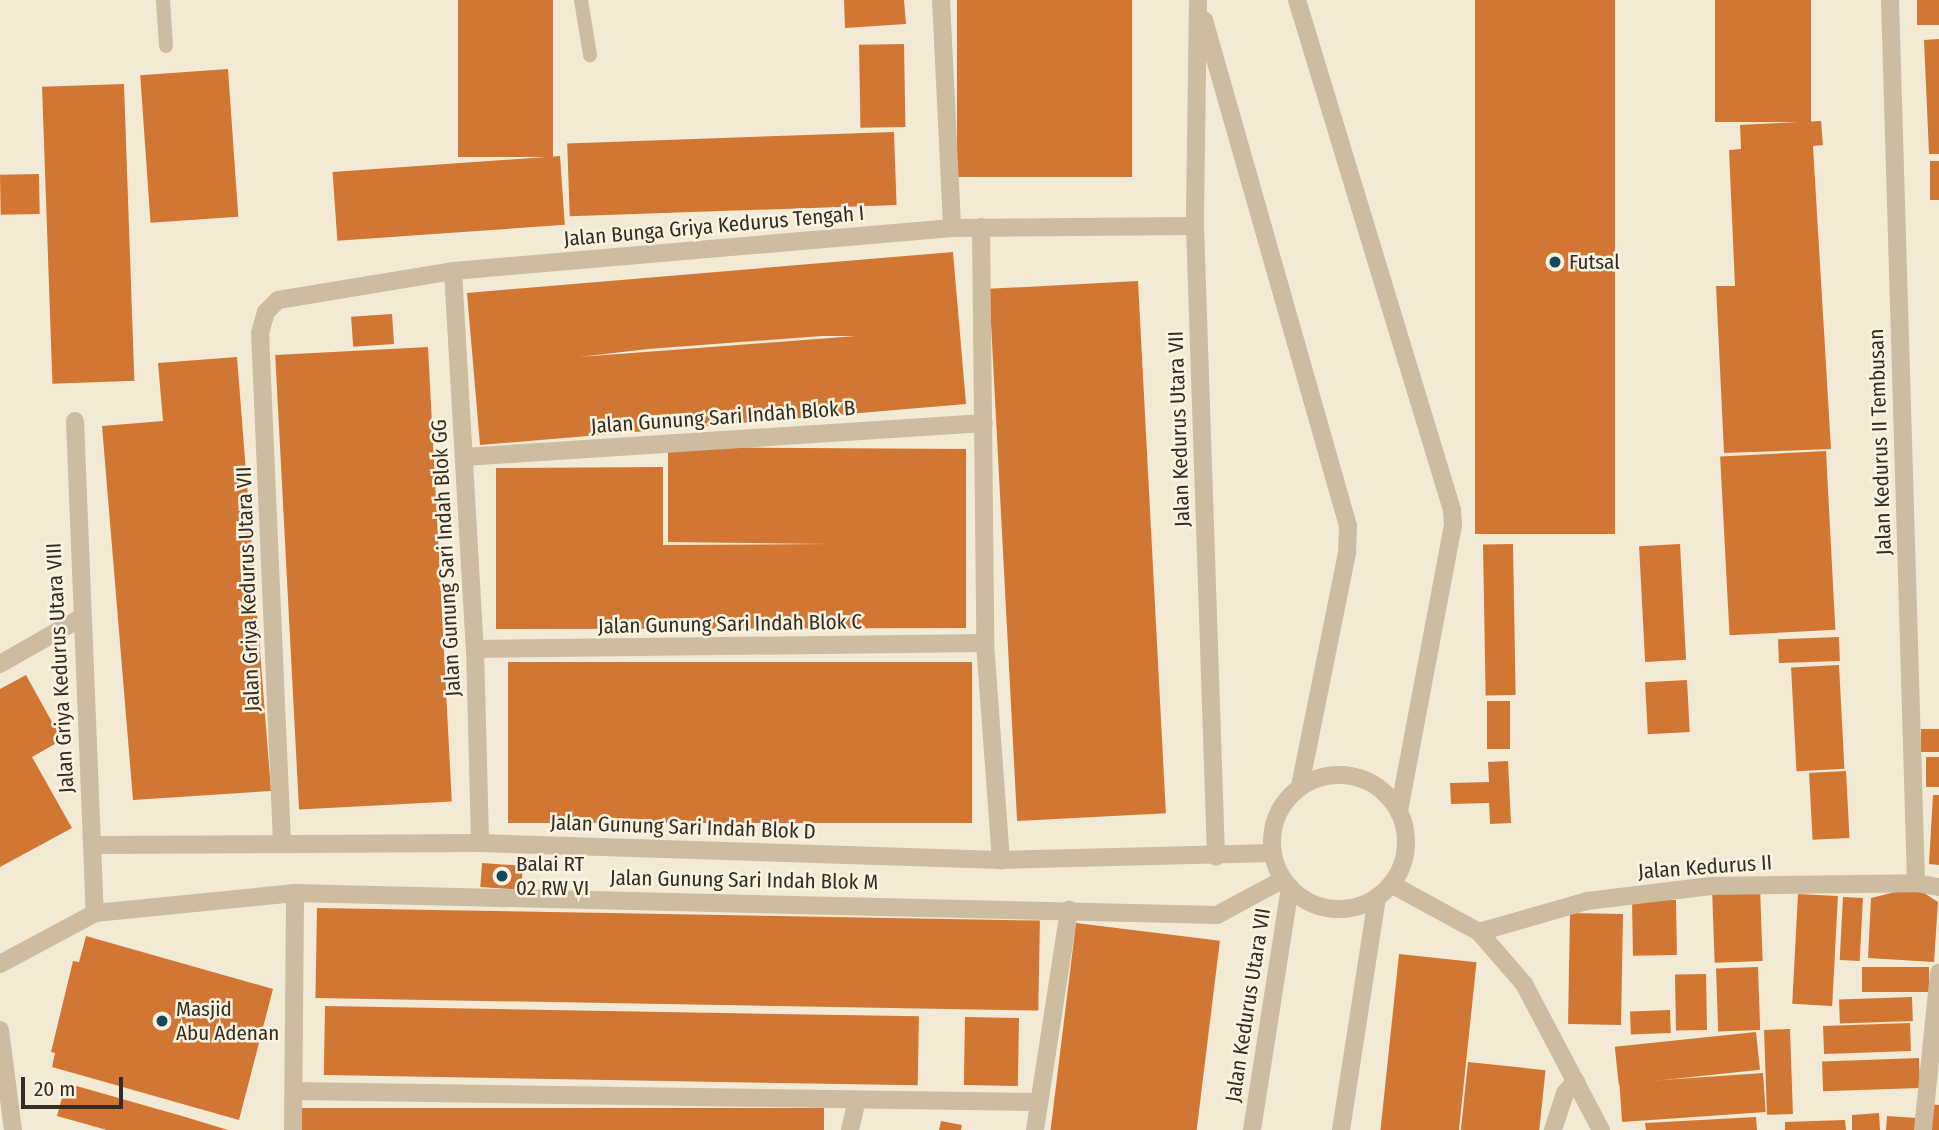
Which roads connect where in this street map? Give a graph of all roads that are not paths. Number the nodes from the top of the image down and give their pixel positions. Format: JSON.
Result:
{"nodes":[{"id":1,"x":163,"y":0,"type":"edge"},
{"id":2,"x":581,"y":0,"type":"edge"},
{"id":3,"x":941,"y":0,"type":"edge"},
{"id":4,"x":1199,"y":0,"type":"edge"},
{"id":5,"x":1297,"y":0,"type":"edge"},
{"id":6,"x":1890,"y":0,"type":"edge"},
{"id":7,"x":166,"y":46,"type":"dead end"},
{"id":8,"x":590,"y":55,"type":"dead end"},
{"id":9,"x":1195,"y":226,"type":"junction"},
{"id":10,"x":981,"y":227,"type":"junction"},
{"id":11,"x":952,"y":228,"type":"junction"},
{"id":12,"x":453,"y":271,"type":"junction"},
{"id":13,"x":260,"y":333,"type":"joint"},
{"id":14,"x":75,"y":421,"type":"dead end"},
{"id":15,"x":984,"y":423,"type":"junction"},
{"id":16,"x":464,"y":457,"type":"junction"},
{"id":17,"x":79,"y":619,"type":"junction"},
{"id":18,"x":985,"y":643,"type":"junction"},
{"id":19,"x":475,"y":649,"type":"junction"},
{"id":20,"x":0,"y":664,"type":"edge"},
{"id":21,"x":1300,"y":787,"type":"junction"},
{"id":22,"x":1399,"y":812,"type":"junction"},
{"id":23,"x":282,"y":842,"type":"junction"},
{"id":24,"x":480,"y":843,"type":"junction"},
{"id":25,"x":92,"y":845,"type":"junction"},
{"id":26,"x":1273,"y":853,"type":"junction"},
{"id":27,"x":1216,"y":857,"type":"junction"},
{"id":28,"x":1002,"y":860,"type":"junction"},
{"id":29,"x":1916,"y":883,"type":"junction"},
{"id":30,"x":1286,"y":884,"type":"junction"},
{"id":31,"x":1391,"y":884,"type":"junction"},
{"id":32,"x":1939,"y":887,"type":"edge"},
{"id":33,"x":295,"y":893,"type":"junction"},
{"id":34,"x":1377,"y":897,"type":"junction"},
{"id":35,"x":1069,"y":910,"type":"junction"},
{"id":36,"x":95,"y":913,"type":"junction"},
{"id":37,"x":1479,"y":932,"type":"junction"},
{"id":38,"x":0,"y":964,"type":"edge"},
{"id":39,"x":1939,"y":973,"type":"edge"},
{"id":40,"x":0,"y":1030,"type":"edge"},
{"id":41,"x":1576,"y":1081,"type":"junction"},
{"id":42,"x":294,"y":1091,"type":"junction"},
{"id":43,"x":856,"y":1102,"type":"junction"},
{"id":44,"x":1039,"y":1102,"type":"junction"},
{"id":45,"x":13,"y":1130,"type":"edge"},
{"id":46,"x":293,"y":1130,"type":"edge"},
{"id":47,"x":850,"y":1130,"type":"edge"},
{"id":48,"x":1035,"y":1130,"type":"edge"},
{"id":49,"x":1252,"y":1130,"type":"edge"},
{"id":50,"x":1341,"y":1130,"type":"edge"},
{"id":51,"x":1553,"y":1130,"type":"edge"},
{"id":52,"x":1601,"y":1130,"type":"edge"},
{"id":53,"x":1923,"y":1130,"type":"edge"}],
"edges":[{"from":1,"to":7,"type":"lane"},
{"from":2,"to":8,"type":"lane"},
{"from":3,"to":11,"type":"street"},
{"from":4,"to":9,"type":"street","name":"Jalan Kedurus Utara VII"},
{"from":4,"to":21,"type":"street","name":"Jalan Kedurus Utara VII"},
{"from":5,"to":22,"type":"street"},
{"from":6,"to":29,"type":"street","name":"Jalan Kedurus II Tembusan"},
{"from":9,"to":10,"type":"street","name":"Jalan Bunga Griya Kedurus Tengah I"},
{"from":9,"to":27,"type":"street","name":"Jalan Kedurus Utara VII"},
{"from":10,"to":11,"type":"street","name":"Jalan Bunga Griya Kedurus Tengah I"},
{"from":10,"to":15,"type":"street"},
{"from":11,"to":12,"type":"street","name":"Jalan Bunga Griya Kedurus Tengah I"},
{"from":12,"to":13,"type":"street","name":"Jalan Bunga Griya Kedurus Tengah I"},
{"from":12,"to":16,"type":"street","name":"Jalan Gunung Sari Indah Blok GG"},
{"from":13,"to":23,"type":"street","name":"Jalan Griya Kedurus Utara VII"},
{"from":14,"to":17,"type":"street","name":"Jalan Griya Kedurus Utara VIII"},
{"from":15,"to":16,"type":"street","name":"Jalan Gunung Sari Indah Blok B"},
{"from":15,"to":18,"type":"street"},
{"from":16,"to":19,"type":"street","name":"Jalan Gunung Sari Indah Blok GG"},
{"from":17,"to":20,"type":"street"},
{"from":17,"to":25,"type":"street","name":"Jalan Griya Kedurus Utara VIII"},
{"from":18,"to":19,"type":"street","name":"Jalan Gunung Sari Indah Blok C"},
{"from":18,"to":28,"type":"street"},
{"from":19,"to":24,"type":"street","name":"Jalan Gunung Sari Indah Blok GG"},
{"from":21,"to":22,"type":"street"},
{"from":21,"to":26,"type":"street"},
{"from":22,"to":31,"type":"street"},
{"from":23,"to":24,"type":"street","name":"Jalan Gunung Sari Indah Blok D"},
{"from":23,"to":25,"type":"street","name":"Jalan Gunung Sari Indah Blok D"},
{"from":24,"to":28,"type":"street","name":"Jalan Gunung Sari Indah Blok D"},
{"from":25,"to":36,"type":"street","name":"Jalan Griya Kedurus Utara VIII"},
{"from":26,"to":27,"type":"street","name":"Jalan Gunung Sari Indah Blok D"},
{"from":26,"to":30,"type":"street"},
{"from":27,"to":28,"type":"street","name":"Jalan Gunung Sari Indah Blok D"},
{"from":29,"to":32,"type":"street","name":"Jalan Kedurus II"},
{"from":29,"to":37,"type":"street","name":"Jalan Kedurus II"},
{"from":30,"to":34,"type":"street"},
{"from":30,"to":35,"type":"street","name":"Jalan Gunung Sari Indah Blok M"},
{"from":30,"to":49,"type":"street","name":"Jalan Kedurus Utara VII"},
{"from":31,"to":34,"type":"street"},
{"from":31,"to":37,"type":"street"},
{"from":33,"to":35,"type":"street","name":"Jalan Gunung Sari Indah Blok M"},
{"from":33,"to":36,"type":"street","name":"Jalan Gunung Sari Indah Blok M"},
{"from":33,"to":42,"type":"street"},
{"from":34,"to":50,"type":"street"},
{"from":35,"to":44,"type":"street"},
{"from":36,"to":38,"type":"street","name":"Jalan Gunung Sari Indah Blok M"},
{"from":37,"to":41,"type":"street"},
{"from":39,"to":53,"type":"street"},
{"from":40,"to":45,"type":"street"},
{"from":41,"to":51,"type":"street"},
{"from":41,"to":52,"type":"street"},
{"from":42,"to":43,"type":"street"},
{"from":42,"to":46,"type":"street"},
{"from":43,"to":44,"type":"street"},
{"from":43,"to":47,"type":"street"},
{"from":44,"to":48,"type":"street"}]}
